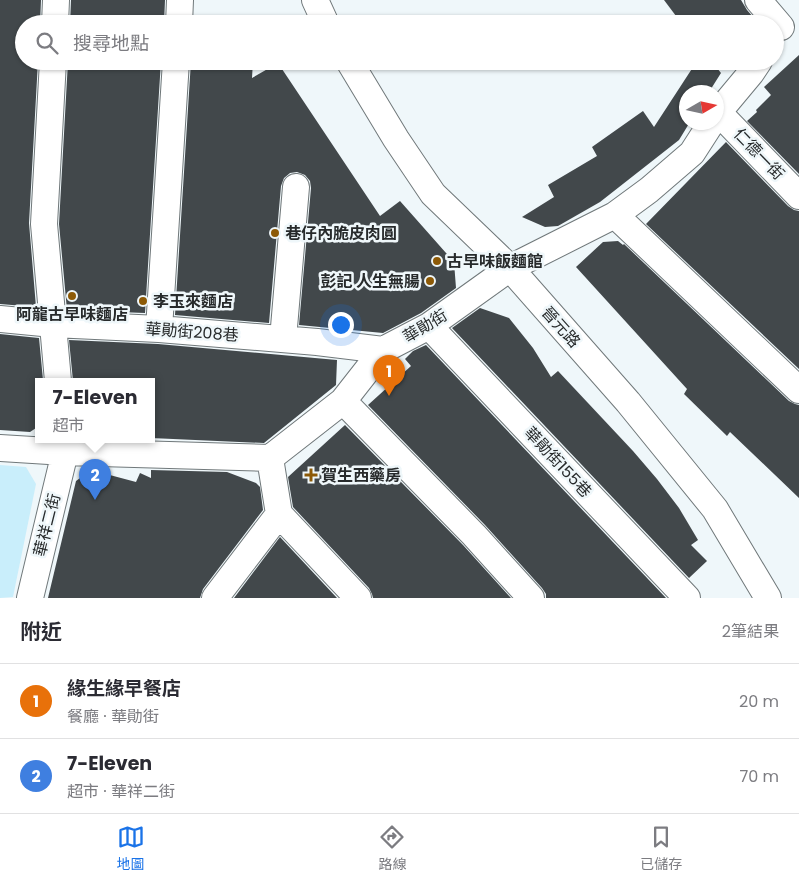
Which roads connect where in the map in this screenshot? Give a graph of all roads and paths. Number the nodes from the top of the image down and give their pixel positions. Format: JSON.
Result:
{"nodes":[{"id":1,"x":56,"y":0,"type":"edge"},
{"id":2,"x":180,"y":0,"type":"edge"},
{"id":3,"x":314,"y":0,"type":"edge"},
{"id":4,"x":758,"y":0,"type":"edge"},
{"id":5,"x":55,"y":15,"type":"edge"},
{"id":6,"x":179,"y":15,"type":"edge"},
{"id":7,"x":322,"y":15,"type":"edge"},
{"id":8,"x":773,"y":15,"type":"edge"},
{"id":9,"x":53,"y":70,"type":"edge"},
{"id":10,"x":175,"y":70,"type":"edge"},
{"id":11,"x":354,"y":70,"type":"edge"},
{"id":12,"x":753,"y":70,"type":"edge"},
{"id":13,"x":724,"y":106,"type":"edge"},
{"id":14,"x":724,"y":124,"type":"edge"},
{"id":15,"x":707,"y":130,"type":"edge"},
{"id":16,"x":296,"y":187,"type":"dead end"},
{"id":17,"x":799,"y":196,"type":"edge"},
{"id":18,"x":615,"y":215,"type":"junction"},
{"id":19,"x":510,"y":268,"type":"junction"},
{"id":20,"x":0,"y":319,"type":"edge"},
{"id":21,"x":53,"y":324,"type":"junction"},
{"id":22,"x":429,"y":326,"type":"junction"},
{"id":23,"x":159,"y":328,"type":"junction"},
{"id":24,"x":283,"y":339,"type":"junction"},
{"id":25,"x":383,"y":350,"type":"junction"},
{"id":26,"x":58,"y":378,"type":"edge"},
{"id":27,"x":799,"y":390,"type":"edge"},
{"id":28,"x":343,"y":402,"type":"junction"},
{"id":29,"x":65,"y":445,"type":"edge"},
{"id":30,"x":0,"y":448,"type":"edge"},
{"id":31,"x":270,"y":458,"type":"junction"},
{"id":32,"x":279,"y":514,"type":"junction"},
{"id":33,"x":30,"y":598,"type":"edge"},
{"id":34,"x":215,"y":598,"type":"edge"},
{"id":35,"x":358,"y":598,"type":"edge"},
{"id":36,"x":531,"y":598,"type":"edge"},
{"id":37,"x":686,"y":598,"type":"edge"},
{"id":38,"x":768,"y":598,"type":"edge"}],
"edges":[{"from":1,"to":5,"type":"street"},
{"from":2,"to":6,"type":"street"},
{"from":3,"to":7,"type":"street"},
{"from":4,"to":8,"type":"street"},
{"from":9,"to":21,"type":"street"},
{"from":10,"to":23,"type":"street"},
{"from":11,"to":19,"type":"street","name":"晉元路"},
{"from":12,"to":13,"type":"street","name":"華勛街"},
{"from":14,"to":17,"type":"street","name":"仁德一街"},
{"from":15,"to":18,"type":"street","name":"華勛街"},
{"from":16,"to":24,"type":"street"},
{"from":18,"to":19,"type":"street","name":"華勛街"},
{"from":18,"to":27,"type":"street"},
{"from":19,"to":22,"type":"street","name":"華勛街"},
{"from":19,"to":38,"type":"street","name":"晉元路"},
{"from":20,"to":21,"type":"street","name":"華勛街208巷"},
{"from":21,"to":23,"type":"street","name":"華勛街208巷"},
{"from":21,"to":26,"type":"street"},
{"from":22,"to":25,"type":"street","name":"華勛街"},
{"from":22,"to":37,"type":"street","name":"華勛街155巷"},
{"from":23,"to":24,"type":"street","name":"華勛街208巷"},
{"from":24,"to":25,"type":"street","name":"華勛街208巷"},
{"from":25,"to":28,"type":"street","name":"華勛街"},
{"from":28,"to":31,"type":"street","name":"華勛街"},
{"from":28,"to":36,"type":"street"},
{"from":29,"to":30,"type":"street"},
{"from":29,"to":31,"type":"street"},
{"from":29,"to":33,"type":"street","name":"華祥二街"},
{"from":31,"to":32,"type":"street"},
{"from":32,"to":34,"type":"street"},
{"from":32,"to":35,"type":"street"}]}
